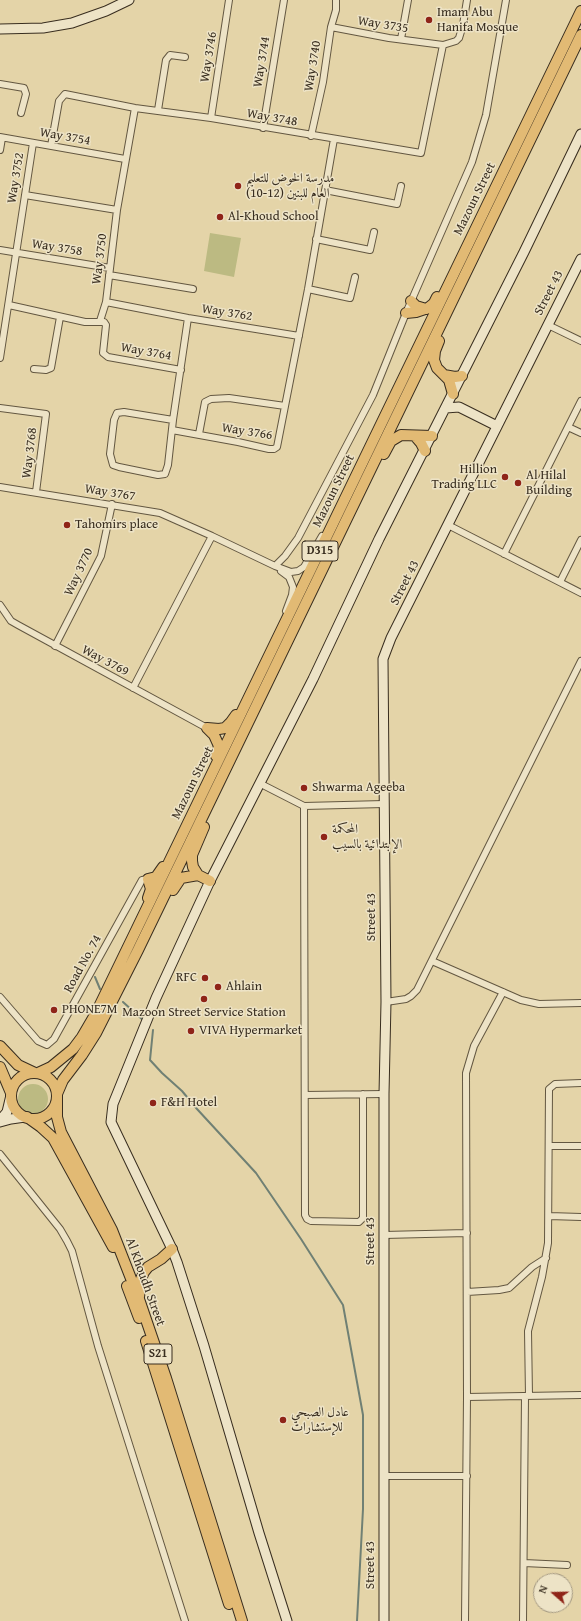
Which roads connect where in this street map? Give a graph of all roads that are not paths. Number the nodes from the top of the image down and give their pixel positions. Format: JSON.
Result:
{"nodes":[{"id":1,"x":129,"y":0,"type":"edge"},
{"id":2,"x":229,"y":0,"type":"edge"},
{"id":3,"x":284,"y":0,"type":"edge"},
{"id":4,"x":336,"y":0,"type":"edge"},
{"id":5,"x":408,"y":0,"type":"edge"},
{"id":6,"x":467,"y":0,"type":"edge"},
{"id":7,"x":506,"y":0,"type":"edge"},
{"id":8,"x":581,"y":11,"type":"edge"},
{"id":9,"x":331,"y":27,"type":"junction"},
{"id":10,"x":0,"y":29,"type":"edge"},
{"id":11,"x":581,"y":35,"type":"edge"},
{"id":12,"x":401,"y":39,"type":"junction"},
{"id":13,"x":443,"y":45,"type":"junction"},
{"id":14,"x":185,"y":57,"type":"dead end"},
{"id":15,"x":0,"y":84,"type":"edge"},
{"id":16,"x":135,"y":108,"type":"junction"},
{"id":17,"x":158,"y":110,"type":"junction"},
{"id":18,"x":21,"y":113,"type":"dead end"},
{"id":19,"x":210,"y":118,"type":"junction"},
{"id":20,"x":263,"y":128,"type":"junction"},
{"id":21,"x":581,"y":134,"type":"edge"},
{"id":22,"x":311,"y":136,"type":"junction"},
{"id":23,"x":1,"y":138,"type":"edge"},
{"id":24,"x":334,"y":139,"type":"junction"},
{"id":25,"x":33,"y":143,"type":"junction"},
{"id":26,"x":51,"y":146,"type":"junction"},
{"id":27,"x":0,"y":150,"type":"edge"},
{"id":28,"x":126,"y":159,"type":"junction"},
{"id":29,"x":401,"y":186,"type":"dead end"},
{"id":30,"x":325,"y":190,"type":"junction"},
{"id":31,"x":25,"y":195,"type":"junction"},
{"id":32,"x":117,"y":210,"type":"junction"},
{"id":33,"x":374,"y":232,"type":"dead end"},
{"id":34,"x":316,"y":239,"type":"junction"},
{"id":35,"x":0,"y":250,"type":"edge"},
{"id":36,"x":464,"y":252,"type":"junction"},
{"id":37,"x":16,"y":253,"type":"junction"},
{"id":38,"x":581,"y":259,"type":"edge"},
{"id":39,"x":110,"y":268,"type":"junction"},
{"id":40,"x":109,"y":275,"type":"junction"},
{"id":41,"x":355,"y":277,"type":"dead end"},
{"id":42,"x":460,"y":283,"type":"junction"},
{"id":43,"x":193,"y":289,"type":"dead end"},
{"id":44,"x":308,"y":290,"type":"junction"},
{"id":45,"x":411,"y":301,"type":"junction"},
{"id":46,"x":106,"y":302,"type":"junction"},
{"id":47,"x":9,"y":305,"type":"junction"},
{"id":48,"x":426,"y":309,"type":"junction"},
{"id":49,"x":406,"y":313,"type":"junction"},
{"id":50,"x":60,"y":317,"type":"junction"},
{"id":51,"x":188,"y":318,"type":"junction"},
{"id":52,"x":100,"y":321,"type":"junction"},
{"id":53,"x":548,"y":325,"type":"junction"},
{"id":54,"x":299,"y":336,"type":"junction"},
{"id":55,"x":581,"y":341,"type":"edge"},
{"id":56,"x":0,"y":358,"type":"edge"},
{"id":57,"x":34,"y":369,"type":"dead end"},
{"id":58,"x":181,"y":370,"type":"junction"},
{"id":59,"x":444,"y":375,"type":"junction"},
{"id":60,"x":462,"y":376,"type":"junction"},
{"id":61,"x":453,"y":394,"type":"junction"},
{"id":62,"x":581,"y":401,"type":"edge"},
{"id":63,"x":285,"y":406,"type":"junction"},
{"id":64,"x":459,"y":407,"type":"junction"},
{"id":65,"x":0,"y":408,"type":"edge"},
{"id":66,"x":446,"y":408,"type":"junction"},
{"id":67,"x":173,"y":420,"type":"junction"},
{"id":68,"x":497,"y":426,"type":"junction"},
{"id":69,"x":568,"y":427,"type":"junction"},
{"id":70,"x":172,"y":430,"type":"junction"},
{"id":71,"x":199,"y":434,"type":"junction"},
{"id":72,"x":581,"y":434,"type":"edge"},
{"id":73,"x":415,"y":436,"type":"junction"},
{"id":74,"x":432,"y":436,"type":"junction"},
{"id":75,"x":425,"y":451,"type":"junction"},
{"id":76,"x":0,"y":487,"type":"edge"},
{"id":77,"x":36,"y":492,"type":"junction"},
{"id":78,"x":112,"y":504,"type":"junction"},
{"id":79,"x":342,"y":516,"type":"junction"},
{"id":80,"x":448,"y":525,"type":"junction"},
{"id":81,"x":212,"y":536,"type":"junction"},
{"id":82,"x":581,"y":540,"type":"edge"},
{"id":83,"x":504,"y":554,"type":"junction"},
{"id":84,"x":274,"y":566,"type":"junction"},
{"id":85,"x":560,"y":582,"type":"junction"},
{"id":86,"x":581,"y":593,"type":"edge"},
{"id":87,"x":0,"y":605,"type":"edge"},
{"id":88,"x":276,"y":640,"type":"junction"},
{"id":89,"x":56,"y":646,"type":"junction"},
{"id":90,"x":581,"y":663,"type":"edge"},
{"id":91,"x":257,"y":681,"type":"junction"},
{"id":92,"x":133,"y":688,"type":"junction"},
{"id":93,"x":207,"y":728,"type":"junction"},
{"id":94,"x":221,"y":778,"type":"junction"},
{"id":95,"x":261,"y":784,"type":"junction"},
{"id":96,"x":384,"y":804,"type":"junction"},
{"id":97,"x":304,"y":806,"type":"junction"},
{"id":98,"x":192,"y":814,"type":"junction"},
{"id":99,"x":198,"y":875,"type":"junction"},
{"id":100,"x":148,"y":879,"type":"junction"},
{"id":101,"x":210,"y":881,"type":"junction"},
{"id":102,"x":139,"y":925,"type":"junction"},
{"id":103,"x":138,"y":950,"type":"junction"},
{"id":104,"x":432,"y":961,"type":"junction"},
{"id":105,"x":503,"y":992,"type":"junction"},
{"id":106,"x":0,"y":997,"type":"edge"},
{"id":107,"x":386,"y":1002,"type":"junction"},
{"id":108,"x":581,"y":1003,"type":"edge"},
{"id":109,"x":0,"y":1046,"type":"edge"},
{"id":110,"x":0,"y":1068,"type":"edge"},
{"id":111,"x":36,"y":1073,"type":"junction"},
{"id":112,"x":581,"y":1083,"type":"edge"},
{"id":113,"x":11,"y":1094,"type":"junction"},
{"id":114,"x":57,"y":1094,"type":"junction"},
{"id":115,"x":363,"y":1094,"type":"junction"},
{"id":116,"x":384,"y":1094,"type":"junction"},
{"id":117,"x":305,"y":1095,"type":"junction"},
{"id":118,"x":26,"y":1117,"type":"junction"},
{"id":119,"x":0,"y":1121,"type":"edge"},
{"id":120,"x":549,"y":1146,"type":"junction"},
{"id":121,"x":581,"y":1146,"type":"edge"},
{"id":122,"x":0,"y":1154,"type":"edge"},
{"id":123,"x":549,"y":1216,"type":"junction"},
{"id":124,"x":581,"y":1217,"type":"edge"},
{"id":125,"x":466,"y":1233,"type":"junction"},
{"id":126,"x":384,"y":1235,"type":"junction"},
{"id":127,"x":172,"y":1249,"type":"junction"},
{"id":128,"x":546,"y":1258,"type":"junction"},
{"id":129,"x":467,"y":1292,"type":"junction"},
{"id":130,"x":139,"y":1299,"type":"junction"},
{"id":131,"x":581,"y":1395,"type":"edge"},
{"id":132,"x":527,"y":1396,"type":"junction"},
{"id":133,"x":467,"y":1397,"type":"junction"},
{"id":134,"x":384,"y":1476,"type":"junction"},
{"id":135,"x":466,"y":1476,"type":"junction"},
{"id":136,"x":524,"y":1563,"type":"junction"},
{"id":137,"x":567,"y":1565,"type":"dead end"},
{"id":138,"x":185,"y":1621,"type":"edge"},
{"id":139,"x":235,"y":1621,"type":"edge"},
{"id":140,"x":242,"y":1621,"type":"edge"},
{"id":141,"x":287,"y":1621,"type":"edge"},
{"id":142,"x":384,"y":1621,"type":"edge"},
{"id":143,"x":466,"y":1621,"type":"edge"},
{"id":144,"x":523,"y":1621,"type":"edge"}],
"edges":[{"from":1,"to":10,"type":"street"},
{"from":2,"to":19,"type":"street","name":"Way 3746"},
{"from":3,"to":20,"type":"street","name":"Way 3744"},
{"from":4,"to":9,"type":"street","name":"Way 3740"},
{"from":5,"to":12,"type":"street"},
{"from":6,"to":13,"type":"street","name":"Way 3735"},
{"from":7,"to":45,"type":"street"},
{"from":8,"to":36,"type":"main road","name":"Mazoun Street","number":"D315"},
{"from":9,"to":12,"type":"street","name":"Way 3735"},
{"from":9,"to":22,"type":"street","name":"Way 3740"},
{"from":11,"to":42,"type":"main road","name":"Mazoun Street","number":"D315"},
{"from":12,"to":13,"type":"street","name":"Way 3735"},
{"from":13,"to":24,"type":"street","name":"Way 3748"},
{"from":14,"to":17,"type":"street"},
{"from":15,"to":18,"type":"street"},
{"from":16,"to":17,"type":"street","name":"Way 3748"},
{"from":16,"to":26,"type":"street","name":"Way 3748"},
{"from":16,"to":28,"type":"street","name":"Way 3750"},
{"from":17,"to":19,"type":"street","name":"Way 3748"},
{"from":19,"to":20,"type":"street","name":"Way 3748"},
{"from":20,"to":22,"type":"street","name":"Way 3748"},
{"from":21,"to":60,"type":"street"},
{"from":22,"to":24,"type":"street","name":"Way 3748"},
{"from":23,"to":25,"type":"street","name":"Way 3754"},
{"from":23,"to":27,"type":"street"},
{"from":24,"to":30,"type":"street"},
{"from":25,"to":26,"type":"street","name":"Way 3754"},
{"from":25,"to":31,"type":"street","name":"Way 3752"},
{"from":26,"to":28,"type":"street","name":"Way 3754"},
{"from":28,"to":32,"type":"street","name":"Way 3750"},
{"from":29,"to":30,"type":"street"},
{"from":30,"to":34,"type":"street"},
{"from":31,"to":32,"type":"street"},
{"from":31,"to":37,"type":"street","name":"Way 3752"},
{"from":32,"to":39,"type":"street","name":"Way 3750"},
{"from":33,"to":34,"type":"street"},
{"from":34,"to":44,"type":"street"},
{"from":35,"to":37,"type":"street","name":"Way 3758"},
{"from":36,"to":48,"type":"main road"},
{"from":36,"to":79,"type":"main road","name":"Mazoun Street","number":"D315"},
{"from":37,"to":39,"type":"street","name":"Way 3758"},
{"from":37,"to":47,"type":"street","name":"Way 3752"},
{"from":38,"to":53,"type":"street","name":"Street 43"},
{"from":39,"to":40,"type":"street","name":"Way 3750"},
{"from":40,"to":43,"type":"street"},
{"from":40,"to":46,"type":"street","name":"Way 3750"},
{"from":41,"to":44,"type":"street"},
{"from":42,"to":59,"type":"main road"},
{"from":42,"to":79,"type":"main road","name":"Mazoun Street","number":"D315"},
{"from":44,"to":54,"type":"street"},
{"from":45,"to":48,"type":"main road"},
{"from":45,"to":49,"type":"street"},
{"from":46,"to":51,"type":"street","name":"Way 3762"},
{"from":46,"to":52,"type":"street","name":"Way 3750"},
{"from":47,"to":50,"type":"street"},
{"from":47,"to":56,"type":"street","name":"Way 3752"},
{"from":48,"to":49,"type":"main road"},
{"from":49,"to":84,"type":"street"},
{"from":50,"to":52,"type":"street"},
{"from":50,"to":57,"type":"street"},
{"from":51,"to":54,"type":"street","name":"Way 3762"},
{"from":51,"to":58,"type":"street","name":"Way 3764"},
{"from":52,"to":58,"type":"street","name":"Way 3764"},
{"from":53,"to":55,"type":"street"},
{"from":53,"to":68,"type":"street","name":"Street 43"},
{"from":54,"to":63,"type":"street","name":"Way 3766"},
{"from":58,"to":67,"type":"street","name":"Way 3764"},
{"from":59,"to":60,"type":"main road"},
{"from":59,"to":61,"type":"main road"},
{"from":60,"to":61,"type":"street"},
{"from":61,"to":64,"type":"street"},
{"from":61,"to":66,"type":"street"},
{"from":62,"to":69,"type":"street"},
{"from":63,"to":71,"type":"street"},
{"from":63,"to":71,"type":"street","name":"Way 3766"},
{"from":64,"to":66,"type":"street"},
{"from":64,"to":68,"type":"street"},
{"from":65,"to":77,"type":"street","name":"Way 3768"},
{"from":66,"to":74,"type":"street"},
{"from":67,"to":70,"type":"street","name":"Way 3764"},
{"from":67,"to":70,"type":"street","name":"Way 3764"},
{"from":68,"to":80,"type":"street","name":"Street 43"},
{"from":69,"to":72,"type":"street"},
{"from":69,"to":83,"type":"street"},
{"from":70,"to":71,"type":"street","name":"Way 3766"},
{"from":73,"to":74,"type":"main road"},
{"from":73,"to":75,"type":"main road"},
{"from":73,"to":79,"type":"main road"},
{"from":74,"to":75,"type":"street"},
{"from":75,"to":95,"type":"street"},
{"from":76,"to":77,"type":"street","name":"Way 3767"},
{"from":77,"to":78,"type":"street","name":"Way 3767"},
{"from":78,"to":81,"type":"street","name":"Way 3767"},
{"from":78,"to":89,"type":"street","name":"Way 3770"},
{"from":79,"to":84,"type":"street"},
{"from":79,"to":88,"type":"main road","name":"Mazoun Street","number":"D315"},
{"from":79,"to":94,"type":"main road","name":"Mazoun Street","number":"D315"},
{"from":80,"to":83,"type":"street"},
{"from":80,"to":96,"type":"street","name":"Street 43"},
{"from":81,"to":84,"type":"street","name":"Way 3767"},
{"from":81,"to":92,"type":"street"},
{"from":82,"to":85,"type":"street"},
{"from":83,"to":85,"type":"street"},
{"from":84,"to":88,"type":"street"},
{"from":85,"to":86,"type":"street"},
{"from":87,"to":89,"type":"street","name":"Way 3769"},
{"from":88,"to":91,"type":"main road","name":"Mazoun Street","number":"D315"},
{"from":89,"to":92,"type":"street","name":"Way 3769"},
{"from":90,"to":104,"type":"street"},
{"from":91,"to":93,"type":"main road"},
{"from":91,"to":98,"type":"main road","name":"Mazoun Street","number":"D315"},
{"from":92,"to":93,"type":"street","name":"Way 3769"},
{"from":93,"to":98,"type":"main road"},
{"from":94,"to":99,"type":"main road"},
{"from":94,"to":103,"type":"main road","name":"Mazoun Street","number":"D315"},
{"from":95,"to":97,"type":"street"},
{"from":95,"to":101,"type":"street"},
{"from":96,"to":97,"type":"street"},
{"from":96,"to":107,"type":"street","name":"Street 43"},
{"from":97,"to":117,"type":"street"},
{"from":98,"to":100,"type":"main road"},
{"from":98,"to":102,"type":"main road","name":"Mazoun Street","number":"D315"},
{"from":99,"to":101,"type":"main road"},
{"from":99,"to":103,"type":"main road"},
{"from":100,"to":102,"type":"main road"},
{"from":100,"to":106,"type":"street","name":"Road No. 74"},
{"from":101,"to":127,"type":"street"},
{"from":102,"to":111,"type":"main road","name":"Mazoun Street","number":"D315"},
{"from":103,"to":114,"type":"main road","name":"Mazoun Street","number":"D315"},
{"from":104,"to":105,"type":"street"},
{"from":104,"to":107,"type":"street"},
{"from":105,"to":108,"type":"street"},
{"from":105,"to":125,"type":"street"},
{"from":107,"to":116,"type":"street","name":"Street 43"},
{"from":109,"to":111,"type":"main road"},
{"from":110,"to":113,"type":"main road","number":"S21"},
{"from":111,"to":113,"type":"main road"},
{"from":111,"to":114,"type":"main road"},
{"from":112,"to":120,"type":"street"},
{"from":113,"to":118,"type":"main road","number":"S21"},
{"from":113,"to":119,"type":"street"},
{"from":114,"to":118,"type":"main road"},
{"from":114,"to":130,"type":"main road","name":"Al Khoudh Street","number":"S21"},
{"from":115,"to":116,"type":"street"},
{"from":115,"to":117,"type":"street"},
{"from":115,"to":117,"type":"street"},
{"from":116,"to":126,"type":"street","name":"Street 43"},
{"from":118,"to":119,"type":"street"},
{"from":118,"to":139,"type":"main road","name":"Al Khoudh Street","number":"S21"},
{"from":120,"to":121,"type":"street"},
{"from":120,"to":123,"type":"street"},
{"from":122,"to":138,"type":"street"},
{"from":123,"to":124,"type":"street"},
{"from":123,"to":128,"type":"street"},
{"from":125,"to":126,"type":"street"},
{"from":125,"to":129,"type":"street"},
{"from":126,"to":134,"type":"street","name":"Street 43"},
{"from":127,"to":130,"type":"main road"},
{"from":127,"to":141,"type":"street"},
{"from":128,"to":129,"type":"street"},
{"from":128,"to":132,"type":"street"},
{"from":129,"to":133,"type":"street"},
{"from":130,"to":140,"type":"main road","name":"Al Khoudh Street","number":"S21"},
{"from":131,"to":132,"type":"street"},
{"from":132,"to":133,"type":"street"},
{"from":132,"to":136,"type":"street"},
{"from":133,"to":135,"type":"street"},
{"from":134,"to":135,"type":"street"},
{"from":134,"to":142,"type":"street","name":"Street 43"},
{"from":135,"to":143,"type":"street"},
{"from":136,"to":137,"type":"street"},
{"from":136,"to":144,"type":"street"}]}
